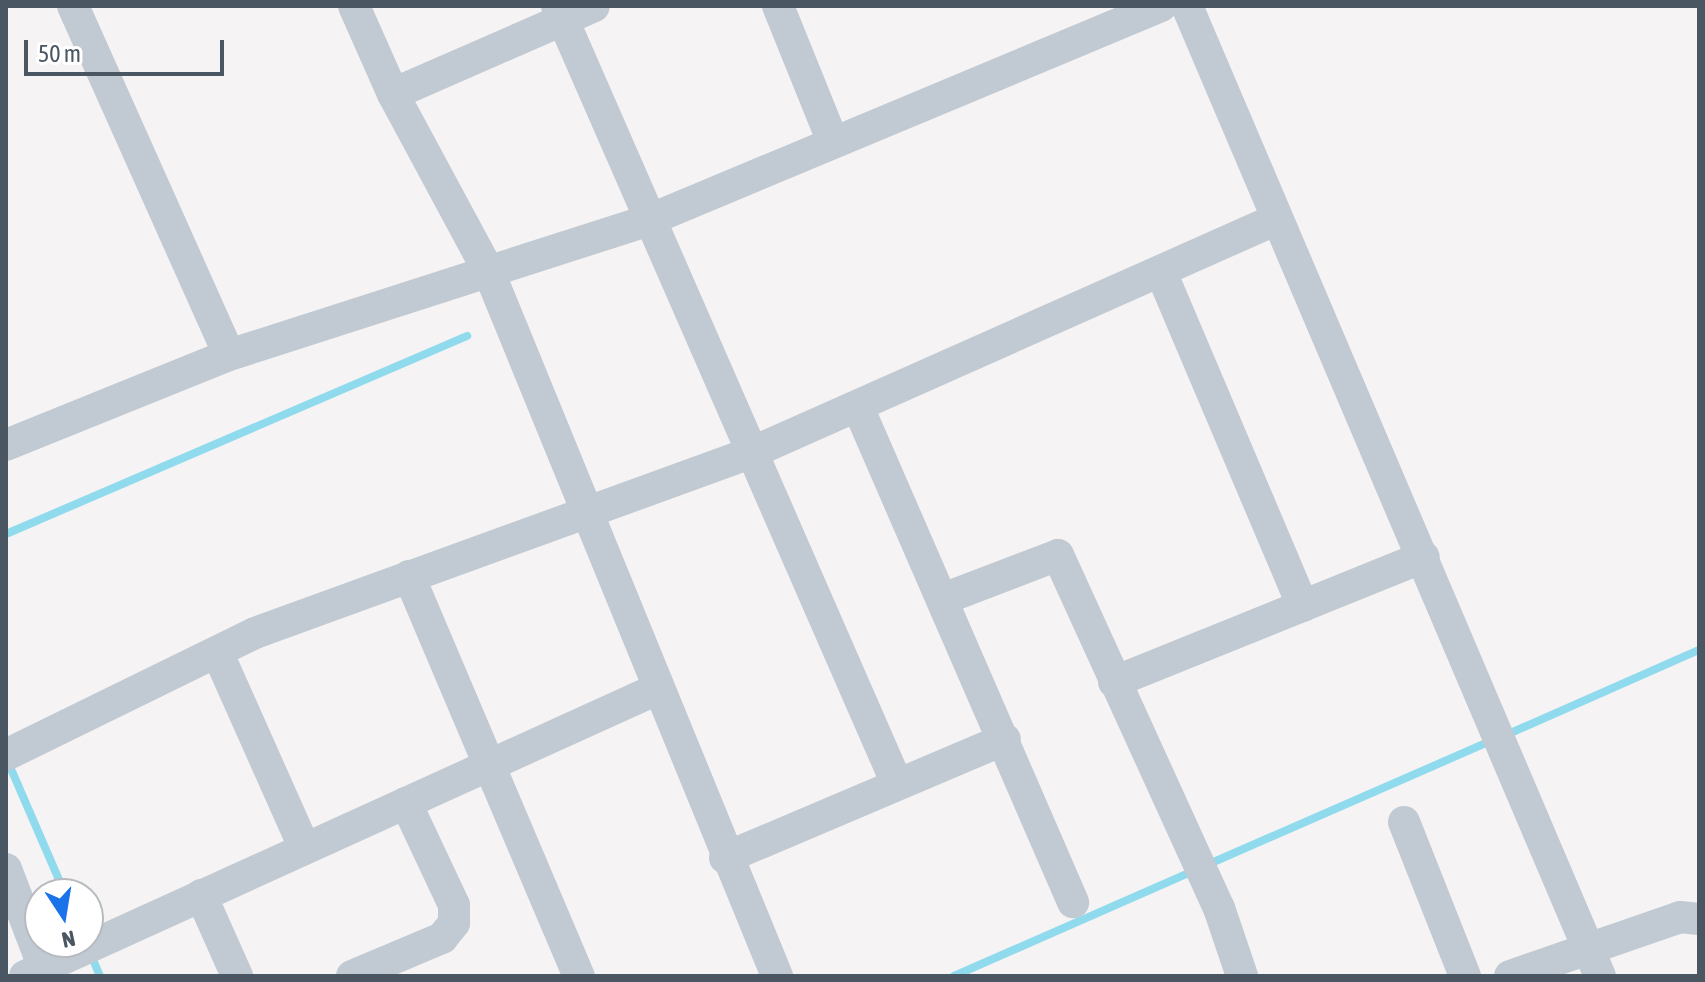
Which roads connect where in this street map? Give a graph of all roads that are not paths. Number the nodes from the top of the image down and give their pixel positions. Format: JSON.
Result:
{"nodes":[{"id":1,"x":73,"y":6,"type":"edge"},
{"id":2,"x":354,"y":6,"type":"edge"},
{"id":3,"x":594,"y":6,"type":"edge"},
{"id":4,"x":778,"y":6,"type":"edge"},
{"id":5,"x":1161,"y":6,"type":"edge"},
{"id":6,"x":1187,"y":6,"type":"edge"},
{"id":7,"x":560,"y":13,"type":"edge"},
{"id":8,"x":393,"y":94,"type":"junction"},
{"id":9,"x":833,"y":142,"type":"junction"},
{"id":10,"x":1277,"y":219,"type":"junction"},
{"id":11,"x":649,"y":220,"type":"junction"},
{"id":12,"x":489,"y":272,"type":"junction"},
{"id":13,"x":1161,"y":272,"type":"junction"},
{"id":14,"x":229,"y":355,"type":"junction"},
{"id":15,"x":858,"y":407,"type":"junction"},
{"id":16,"x":6,"y":445,"type":"edge"},
{"id":17,"x":753,"y":452,"type":"junction"},
{"id":18,"x":592,"y":516,"type":"junction"},
{"id":19,"x":1424,"y":557,"type":"junction"},
{"id":20,"x":409,"y":576,"type":"junction"},
{"id":21,"x":943,"y":599,"type":"junction"},
{"id":22,"x":1303,"y":606,"type":"junction"},
{"id":23,"x":219,"y":656,"type":"junction"},
{"id":24,"x":1114,"y":682,"type":"junction"},
{"id":25,"x":657,"y":689,"type":"junction"},
{"id":26,"x":1005,"y":739,"type":"junction"},
{"id":27,"x":6,"y":755,"type":"edge"},
{"id":28,"x":487,"y":766,"type":"junction"},
{"id":29,"x":897,"y":784,"type":"junction"},
{"id":30,"x":406,"y":803,"type":"junction"},
{"id":31,"x":1404,"y":822,"type":"dead end"},
{"id":32,"x":303,"y":845,"type":"junction"},
{"id":33,"x":725,"y":858,"type":"junction"},
{"id":34,"x":6,"y":869,"type":"edge"},
{"id":35,"x":201,"y":895,"type":"junction"},
{"id":36,"x":1073,"y":902,"type":"dead end"},
{"id":37,"x":1699,"y":919,"type":"edge"},
{"id":38,"x":1587,"y":946,"type":"junction"},
{"id":39,"x":38,"y":973,"type":"edge"},
{"id":40,"x":237,"y":976,"type":"edge"},
{"id":41,"x":352,"y":976,"type":"edge"},
{"id":42,"x":579,"y":976,"type":"edge"},
{"id":43,"x":777,"y":976,"type":"edge"},
{"id":44,"x":1242,"y":976,"type":"edge"},
{"id":45,"x":1465,"y":976,"type":"edge"},
{"id":46,"x":1510,"y":976,"type":"edge"},
{"id":47,"x":1600,"y":976,"type":"edge"}],
"edges":[{"from":1,"to":14,"type":"street"},
{"from":2,"to":8,"type":"street"},
{"from":3,"to":7,"type":"street"},
{"from":4,"to":9,"type":"street"},
{"from":5,"to":9,"type":"street"},
{"from":6,"to":10,"type":"street"},
{"from":7,"to":8,"type":"street"},
{"from":7,"to":11,"type":"street"},
{"from":8,"to":12,"type":"street"},
{"from":9,"to":11,"type":"street"},
{"from":10,"to":13,"type":"street"},
{"from":10,"to":19,"type":"street"},
{"from":11,"to":12,"type":"street"},
{"from":11,"to":17,"type":"street"},
{"from":12,"to":14,"type":"street"},
{"from":12,"to":18,"type":"street"},
{"from":13,"to":15,"type":"street"},
{"from":13,"to":22,"type":"street"},
{"from":14,"to":16,"type":"street"},
{"from":15,"to":17,"type":"street"},
{"from":15,"to":21,"type":"street"},
{"from":17,"to":18,"type":"street"},
{"from":17,"to":29,"type":"street"},
{"from":18,"to":20,"type":"street"},
{"from":18,"to":25,"type":"street"},
{"from":19,"to":22,"type":"street"},
{"from":19,"to":38,"type":"street"},
{"from":20,"to":23,"type":"street"},
{"from":20,"to":28,"type":"street"},
{"from":21,"to":24,"type":"street"},
{"from":21,"to":26,"type":"street"},
{"from":22,"to":24,"type":"street"},
{"from":23,"to":27,"type":"street"},
{"from":23,"to":32,"type":"street"},
{"from":24,"to":44,"type":"street"},
{"from":25,"to":28,"type":"street"},
{"from":25,"to":33,"type":"street"},
{"from":26,"to":29,"type":"street"},
{"from":26,"to":36,"type":"street"},
{"from":28,"to":30,"type":"street"},
{"from":28,"to":42,"type":"street"},
{"from":29,"to":33,"type":"street"},
{"from":30,"to":32,"type":"street"},
{"from":30,"to":41,"type":"street"},
{"from":31,"to":45,"type":"street"},
{"from":32,"to":35,"type":"street"},
{"from":33,"to":43,"type":"street"},
{"from":34,"to":39,"type":"street"},
{"from":35,"to":39,"type":"street"},
{"from":35,"to":40,"type":"street"},
{"from":37,"to":38,"type":"street"},
{"from":38,"to":46,"type":"street"},
{"from":38,"to":47,"type":"street"}]}
